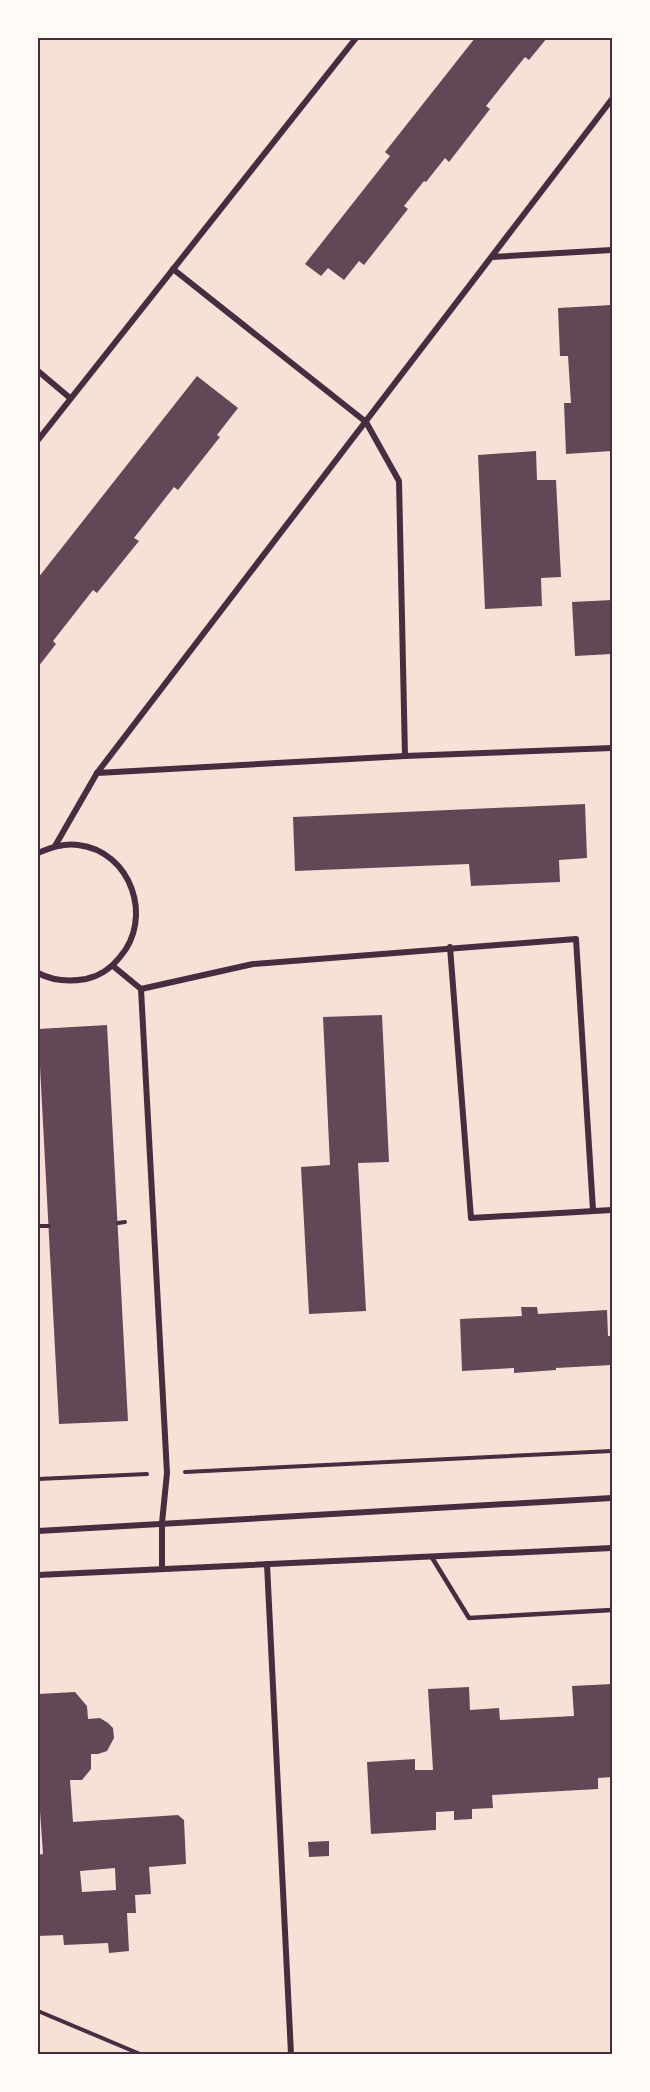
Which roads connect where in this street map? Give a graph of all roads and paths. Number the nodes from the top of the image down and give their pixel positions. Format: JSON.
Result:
{"nodes":[{"id":1,"x":357,"y":38,"type":"edge"},
{"id":2,"x":612,"y":99,"type":"edge"},
{"id":3,"x":612,"y":250,"type":"edge"},
{"id":4,"x":492,"y":257,"type":"junction"},
{"id":5,"x":173,"y":269,"type":"junction"},
{"id":6,"x":38,"y":371,"type":"edge"},
{"id":7,"x":70,"y":398,"type":"junction"},
{"id":8,"x":366,"y":422,"type":"junction"},
{"id":9,"x":38,"y":440,"type":"edge"},
{"id":10,"x":612,"y":748,"type":"edge"},
{"id":11,"x":405,"y":756,"type":"junction"},
{"id":12,"x":97,"y":773,"type":"junction"},
{"id":13,"x":55,"y":846,"type":"junction"},
{"id":14,"x":38,"y":853,"type":"edge"},
{"id":15,"x":450,"y":947,"type":"junction"},
{"id":16,"x":113,"y":966,"type":"junction"},
{"id":17,"x":38,"y":973,"type":"edge"},
{"id":18,"x":141,"y":989,"type":"junction"},
{"id":19,"x":594,"y":1210,"type":"junction"},
{"id":20,"x":612,"y":1210,"type":"edge"},
{"id":21,"x":125,"y":1222,"type":"dead end"},
{"id":22,"x":118,"y":1223,"type":"dead end"},
{"id":23,"x":39,"y":1226,"type":"dead end"},
{"id":24,"x":49,"y":1226,"type":"dead end"},
{"id":25,"x":612,"y":1451,"type":"edge"},
{"id":26,"x":167,"y":1473,"type":"junction"},
{"id":27,"x":38,"y":1479,"type":"edge"},
{"id":28,"x":612,"y":1498,"type":"edge"},
{"id":29,"x":162,"y":1523,"type":"junction"},
{"id":30,"x":38,"y":1531,"type":"edge"},
{"id":31,"x":612,"y":1548,"type":"edge"},
{"id":32,"x":431,"y":1556,"type":"junction"},
{"id":33,"x":267,"y":1564,"type":"junction"},
{"id":34,"x":162,"y":1569,"type":"junction"},
{"id":35,"x":38,"y":1575,"type":"edge"},
{"id":36,"x":612,"y":1610,"type":"edge"},
{"id":37,"x":38,"y":2011,"type":"edge"},
{"id":38,"x":140,"y":2055,"type":"edge"},
{"id":39,"x":291,"y":2055,"type":"edge"}],
"edges":[{"from":1,"to":5,"type":"street"},
{"from":2,"to":4,"type":"street"},
{"from":3,"to":4,"type":"street"},
{"from":4,"to":8,"type":"street"},
{"from":5,"to":7,"type":"street"},
{"from":5,"to":8,"type":"street"},
{"from":6,"to":7,"type":"street"},
{"from":7,"to":9,"type":"street"},
{"from":8,"to":11,"type":"street"},
{"from":8,"to":12,"type":"street"},
{"from":10,"to":11,"type":"street"},
{"from":11,"to":12,"type":"street"},
{"from":12,"to":13,"type":"street"},
{"from":13,"to":14,"type":"street"},
{"from":13,"to":16,"type":"street"},
{"from":15,"to":18,"type":"street"},
{"from":15,"to":19,"type":"street"},
{"from":15,"to":19,"type":"street"},
{"from":16,"to":17,"type":"street"},
{"from":16,"to":18,"type":"street"},
{"from":18,"to":26,"type":"street"},
{"from":19,"to":20,"type":"street"},
{"from":21,"to":22,"type":"path"},
{"from":23,"to":24,"type":"path"},
{"from":25,"to":26,"type":"path"},
{"from":26,"to":27,"type":"path"},
{"from":26,"to":29,"type":"street"},
{"from":28,"to":29,"type":"street"},
{"from":29,"to":30,"type":"street"},
{"from":29,"to":34,"type":"street"},
{"from":31,"to":32,"type":"street"},
{"from":32,"to":33,"type":"street"},
{"from":32,"to":36,"type":"lane"},
{"from":33,"to":34,"type":"street"},
{"from":33,"to":39,"type":"street"},
{"from":34,"to":35,"type":"street"},
{"from":37,"to":38,"type":"path"}]}
